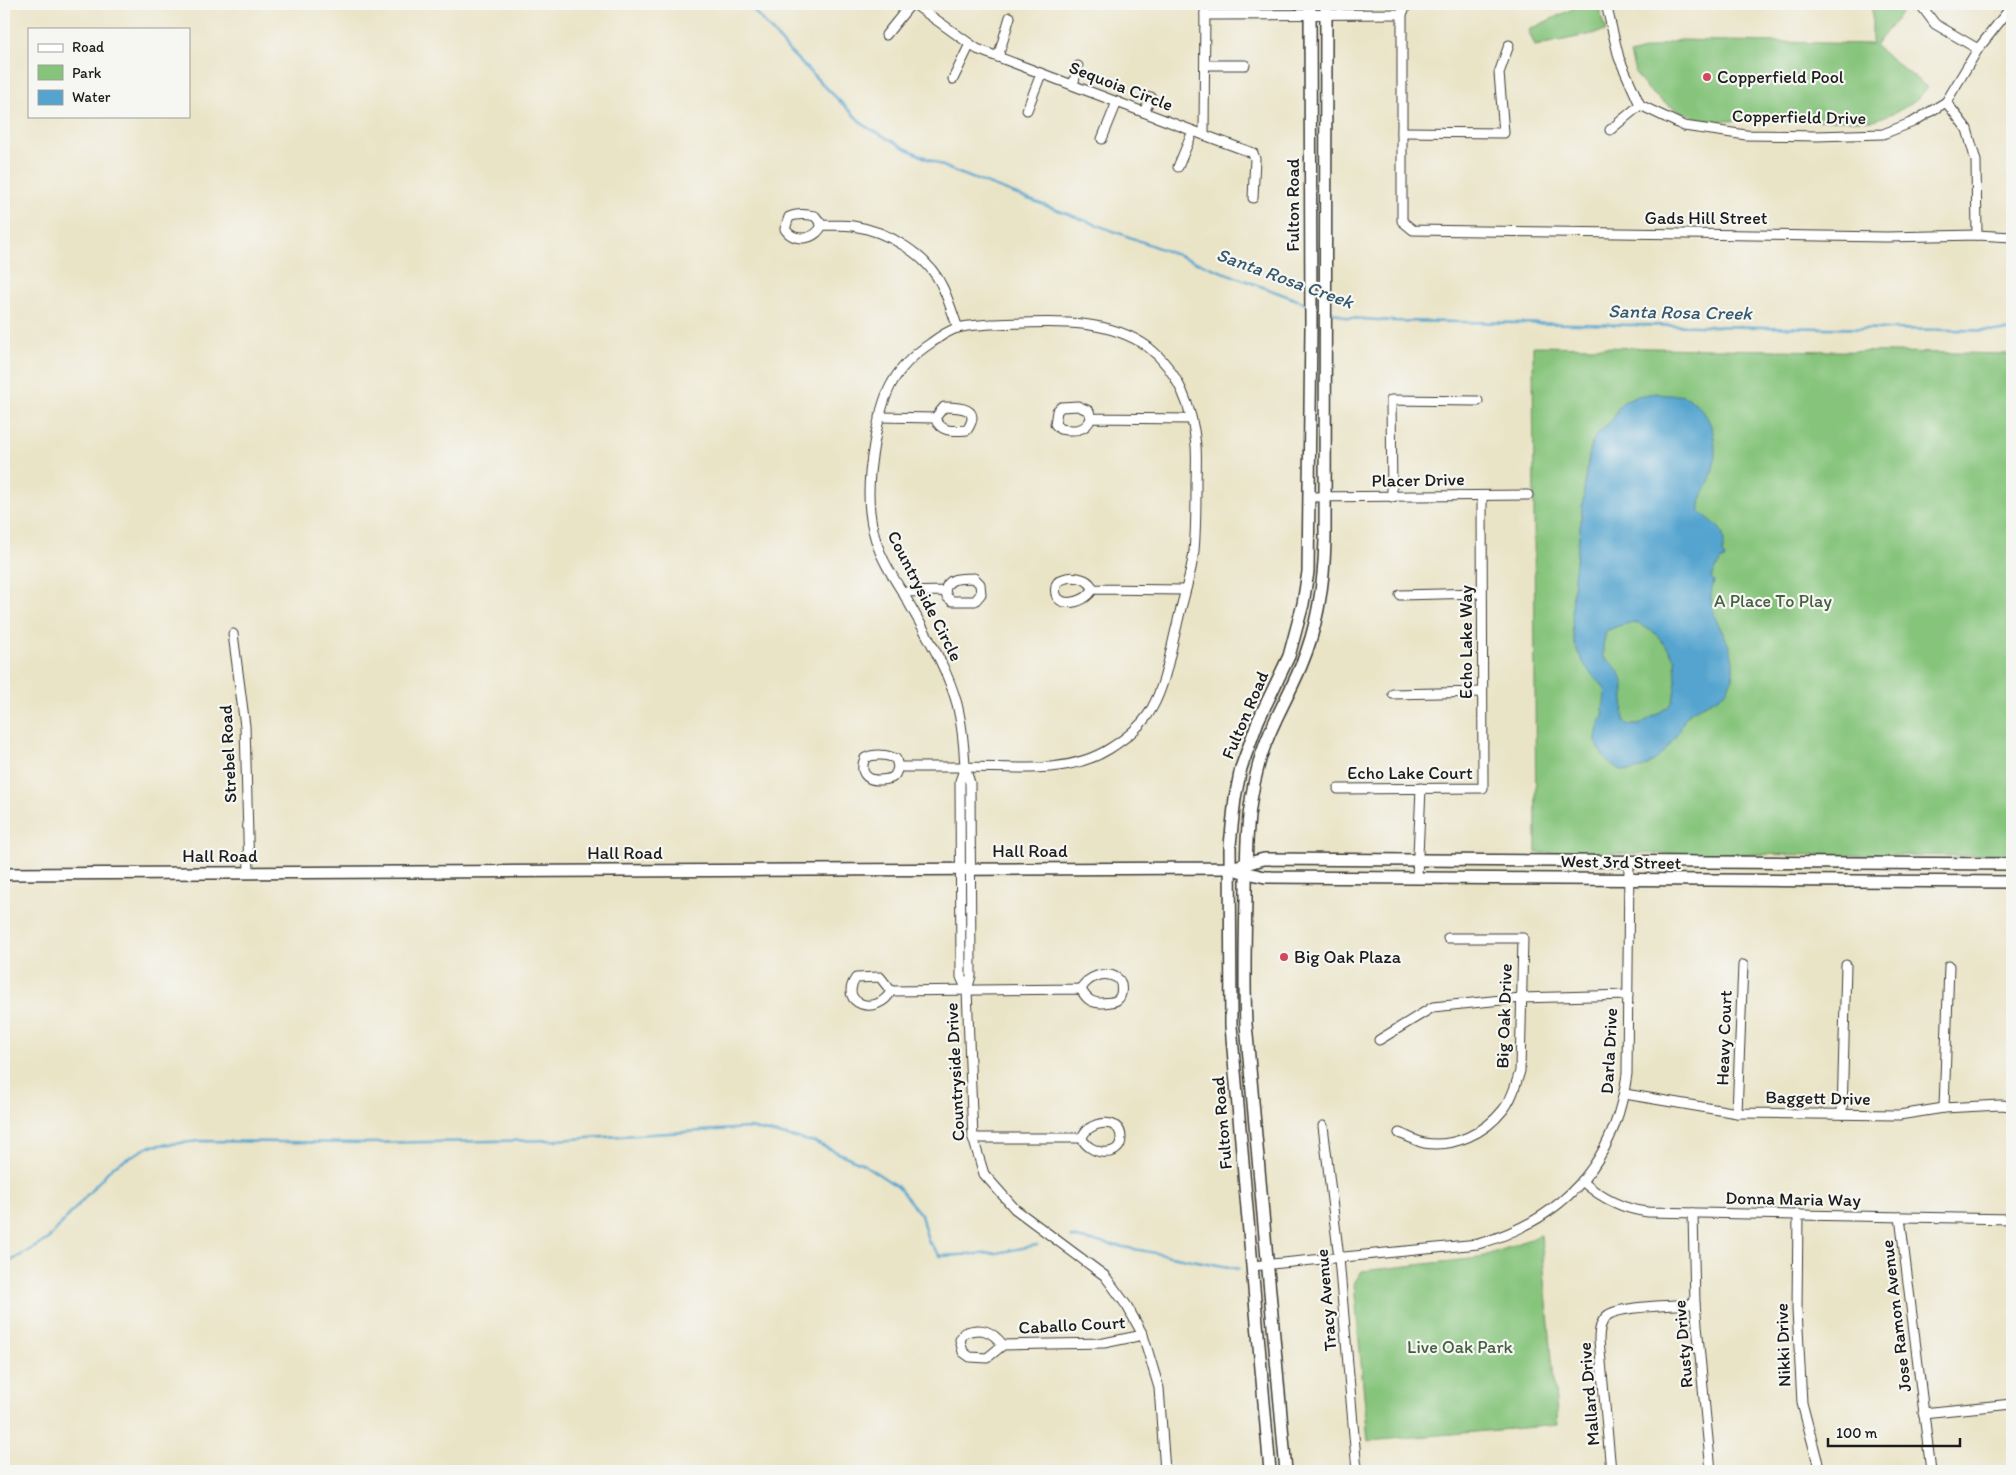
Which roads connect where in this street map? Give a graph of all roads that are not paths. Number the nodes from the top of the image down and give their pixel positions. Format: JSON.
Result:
{"nodes":[{"id":1,"x":912,"y":4,"type":"edge"},
{"id":2,"x":1205,"y":4,"type":"edge"},
{"id":3,"x":1407,"y":4,"type":"edge"},
{"id":4,"x":1920,"y":4,"type":"edge"},
{"id":5,"x":1610,"y":5,"type":"edge"},
{"id":6,"x":2012,"y":6,"type":"edge"},
{"id":7,"x":1310,"y":9,"type":"edge"},
{"id":8,"x":1326,"y":9,"type":"edge"},
{"id":9,"x":1402,"y":14,"type":"junction"},
{"id":10,"x":1205,"y":15,"type":"junction"},
{"id":11,"x":1010,"y":17,"type":"dead end"},
{"id":12,"x":886,"y":35,"type":"dead end"},
{"id":13,"x":970,"y":44,"type":"junction"},
{"id":14,"x":1508,"y":45,"type":"dead end"},
{"id":15,"x":1978,"y":49,"type":"junction"},
{"id":16,"x":998,"y":57,"type":"junction"},
{"id":17,"x":1204,"y":65,"type":"junction"},
{"id":18,"x":1244,"y":65,"type":"dead end"},
{"id":19,"x":1078,"y":66,"type":"dead end"},
{"id":20,"x":1041,"y":74,"type":"junction"},
{"id":21,"x":953,"y":79,"type":"dead end"},
{"id":22,"x":1072,"y":85,"type":"junction"},
{"id":23,"x":1151,"y":97,"type":"dead end"},
{"id":24,"x":1117,"y":102,"type":"junction"},
{"id":25,"x":1946,"y":102,"type":"junction"},
{"id":26,"x":1640,"y":105,"type":"junction"},
{"id":27,"x":1028,"y":110,"type":"dead end"},
{"id":28,"x":1144,"y":112,"type":"junction"},
{"id":29,"x":1610,"y":130,"type":"dead end"},
{"id":30,"x":1193,"y":131,"type":"junction"},
{"id":31,"x":1402,"y":132,"type":"junction"},
{"id":32,"x":1204,"y":135,"type":"junction"},
{"id":33,"x":1102,"y":139,"type":"dead end"},
{"id":34,"x":1178,"y":167,"type":"dead end"},
{"id":35,"x":1253,"y":198,"type":"dead end"},
{"id":36,"x":822,"y":225,"type":"dead end"},
{"id":37,"x":1977,"y":235,"type":"junction"},
{"id":38,"x":2012,"y":237,"type":"edge"},
{"id":39,"x":958,"y":328,"type":"junction"},
{"id":40,"x":1478,"y":401,"type":"dead end"},
{"id":41,"x":879,"y":418,"type":"junction"},
{"id":42,"x":935,"y":418,"type":"dead end"},
{"id":43,"x":1091,"y":418,"type":"dead end"},
{"id":44,"x":1191,"y":419,"type":"junction"},
{"id":45,"x":1528,"y":495,"type":"dead end"},
{"id":46,"x":1482,"y":496,"type":"junction"},
{"id":47,"x":1309,"y":497,"type":"junction"},
{"id":48,"x":1324,"y":497,"type":"junction"},
{"id":49,"x":1392,"y":497,"type":"junction"},
{"id":50,"x":1093,"y":589,"type":"dead end"},
{"id":51,"x":945,"y":590,"type":"dead end"},
{"id":52,"x":1185,"y":590,"type":"junction"},
{"id":53,"x":903,"y":592,"type":"junction"},
{"id":54,"x":1481,"y":593,"type":"junction"},
{"id":55,"x":1400,"y":594,"type":"dead end"},
{"id":56,"x":233,"y":634,"type":"dead end"},
{"id":57,"x":1482,"y":692,"type":"junction"},
{"id":58,"x":1393,"y":694,"type":"dead end"},
{"id":59,"x":898,"y":767,"type":"dead end"},
{"id":60,"x":965,"y":767,"type":"junction"},
{"id":61,"x":1421,"y":788,"type":"junction"},
{"id":62,"x":1483,"y":788,"type":"joint"},
{"id":63,"x":1338,"y":789,"type":"dead end"},
{"id":64,"x":1418,"y":860,"type":"junction"},
{"id":65,"x":1629,"y":861,"type":"junction"},
{"id":66,"x":2012,"y":864,"type":"edge"},
{"id":67,"x":1230,"y":868,"type":"junction"},
{"id":68,"x":1246,"y":868,"type":"junction"},
{"id":69,"x":966,"y":869,"type":"junction"},
{"id":70,"x":249,"y":873,"type":"junction"},
{"id":71,"x":4,"y":874,"type":"edge"},
{"id":72,"x":1417,"y":877,"type":"junction"},
{"id":73,"x":1628,"y":879,"type":"junction"},
{"id":74,"x":2012,"y":882,"type":"edge"},
{"id":75,"x":1448,"y":938,"type":"dead end"},
{"id":76,"x":1743,"y":965,"type":"dead end"},
{"id":77,"x":1846,"y":965,"type":"dead end"},
{"id":78,"x":1948,"y":966,"type":"dead end"},
{"id":79,"x":891,"y":990,"type":"junction"},
{"id":80,"x":967,"y":990,"type":"junction"},
{"id":81,"x":1081,"y":990,"type":"junction"},
{"id":82,"x":1628,"y":995,"type":"junction"},
{"id":83,"x":1521,"y":998,"type":"junction"},
{"id":84,"x":1379,"y":1040,"type":"dead end"},
{"id":85,"x":1624,"y":1094,"type":"junction"},
{"id":86,"x":2012,"y":1106,"type":"edge"},
{"id":87,"x":1944,"y":1108,"type":"junction"},
{"id":88,"x":1738,"y":1113,"type":"junction"},
{"id":89,"x":1842,"y":1114,"type":"junction"},
{"id":90,"x":1323,"y":1126,"type":"dead end"},
{"id":91,"x":1399,"y":1133,"type":"dead end"},
{"id":92,"x":973,"y":1138,"type":"junction"},
{"id":93,"x":1082,"y":1138,"type":"dead end"},
{"id":94,"x":1582,"y":1181,"type":"junction"},
{"id":95,"x":1692,"y":1213,"type":"junction"},
{"id":96,"x":1798,"y":1214,"type":"junction"},
{"id":97,"x":1900,"y":1217,"type":"junction"},
{"id":98,"x":2012,"y":1219,"type":"edge"},
{"id":99,"x":1338,"y":1258,"type":"junction"},
{"id":100,"x":1268,"y":1265,"type":"junction"},
{"id":101,"x":1252,"y":1266,"type":"junction"},
{"id":102,"x":1695,"y":1304,"type":"junction"},
{"id":103,"x":1142,"y":1335,"type":"junction"},
{"id":104,"x":1003,"y":1345,"type":"junction"},
{"id":105,"x":2012,"y":1404,"type":"edge"},
{"id":106,"x":1923,"y":1413,"type":"junction"},
{"id":107,"x":1165,"y":1471,"type":"edge"},
{"id":108,"x":1270,"y":1471,"type":"edge"},
{"id":109,"x":1286,"y":1471,"type":"edge"},
{"id":110,"x":1357,"y":1471,"type":"edge"},
{"id":111,"x":1611,"y":1471,"type":"edge"},
{"id":112,"x":1711,"y":1471,"type":"edge"},
{"id":113,"x":1820,"y":1471,"type":"edge"},
{"id":114,"x":1931,"y":1471,"type":"edge"}],
"edges":[{"from":1,"to":12,"type":"street"},
{"from":1,"to":13,"type":"street","name":"Sequoia Circle"},
{"from":2,"to":10,"type":"street"},
{"from":3,"to":9,"type":"street"},
{"from":4,"to":15,"type":"street"},
{"from":5,"to":26,"type":"street"},
{"from":6,"to":15,"type":"street","name":"Copperfield Drive"},
{"from":7,"to":8,"type":"street"},
{"from":7,"to":10,"type":"street"},
{"from":7,"to":47,"type":"main road","name":"Fulton Road"},
{"from":8,"to":9,"type":"street"},
{"from":8,"to":48,"type":"main road","name":"Fulton Road"},
{"from":9,"to":31,"type":"street"},
{"from":10,"to":17,"type":"street"},
{"from":11,"to":16,"type":"street"},
{"from":13,"to":16,"type":"street","name":"Sequoia Circle"},
{"from":13,"to":21,"type":"street"},
{"from":14,"to":31,"type":"street"},
{"from":15,"to":25,"type":"street","name":"Copperfield Drive"},
{"from":16,"to":20,"type":"street","name":"Sequoia Circle"},
{"from":17,"to":18,"type":"street"},
{"from":17,"to":32,"type":"street"},
{"from":19,"to":22,"type":"street"},
{"from":20,"to":22,"type":"street","name":"Sequoia Circle"},
{"from":20,"to":27,"type":"street"},
{"from":22,"to":24,"type":"street","name":"Sequoia Circle"},
{"from":23,"to":28,"type":"street"},
{"from":24,"to":28,"type":"street","name":"Sequoia Circle"},
{"from":24,"to":33,"type":"street"},
{"from":25,"to":26,"type":"street","name":"Copperfield Drive"},
{"from":25,"to":37,"type":"street"},
{"from":26,"to":29,"type":"street"},
{"from":28,"to":30,"type":"street","name":"Sequoia Circle"},
{"from":30,"to":32,"type":"street","name":"Sequoia Circle"},
{"from":30,"to":34,"type":"street"},
{"from":31,"to":37,"type":"street","name":"Gads Hill Street"},
{"from":32,"to":35,"type":"street","name":"Sequoia Circle"},
{"from":36,"to":39,"type":"street"},
{"from":37,"to":38,"type":"street","name":"Gads Hill Street"},
{"from":39,"to":41,"type":"street","name":"Countryside Circle"},
{"from":39,"to":44,"type":"street","name":"Countryside Circle"},
{"from":40,"to":49,"type":"street"},
{"from":41,"to":42,"type":"street"},
{"from":41,"to":53,"type":"street","name":"Countryside Circle"},
{"from":43,"to":44,"type":"street"},
{"from":44,"to":52,"type":"street","name":"Countryside Circle"},
{"from":45,"to":46,"type":"street","name":"Placer Drive"},
{"from":46,"to":49,"type":"street","name":"Placer Drive"},
{"from":46,"to":54,"type":"street","name":"Echo Lake Way"},
{"from":47,"to":48,"type":"street","name":"Placer Drive"},
{"from":47,"to":67,"type":"main road","name":"Fulton Road"},
{"from":48,"to":49,"type":"street","name":"Placer Drive"},
{"from":48,"to":68,"type":"main road","name":"Fulton Road"},
{"from":50,"to":52,"type":"street"},
{"from":51,"to":53,"type":"street"},
{"from":52,"to":60,"type":"street","name":"Countryside Circle"},
{"from":53,"to":60,"type":"street","name":"Countryside Circle"},
{"from":54,"to":55,"type":"street"},
{"from":54,"to":57,"type":"street","name":"Echo Lake Way"},
{"from":56,"to":70,"type":"street","name":"Strebel Road"},
{"from":57,"to":58,"type":"street"},
{"from":57,"to":62,"type":"street","name":"Echo Lake Way"},
{"from":59,"to":60,"type":"street"},
{"from":60,"to":69,"type":"street","name":"Countryside Drive"},
{"from":61,"to":62,"type":"street","name":"Echo Lake Court"},
{"from":61,"to":63,"type":"street","name":"Echo Lake Court"},
{"from":61,"to":64,"type":"street"},
{"from":64,"to":65,"type":"main road","name":"West 3rd Street"},
{"from":64,"to":68,"type":"main road","name":"West 3rd Street"},
{"from":64,"to":72,"type":"street"},
{"from":65,"to":66,"type":"main road","name":"West 3rd Street"},
{"from":65,"to":73,"type":"street","name":"Darla Drive"},
{"from":67,"to":68,"type":"main road","name":"West 3rd Street"},
{"from":67,"to":69,"type":"main road","name":"Hall Road"},
{"from":67,"to":101,"type":"main road","name":"Fulton Road"},
{"from":68,"to":72,"type":"main road","name":"West 3rd Street"},
{"from":68,"to":100,"type":"main road","name":"Fulton Road"},
{"from":69,"to":70,"type":"main road","name":"Hall Road"},
{"from":69,"to":80,"type":"street","name":"Countryside Drive"},
{"from":70,"to":71,"type":"main road","name":"Hall Road"},
{"from":72,"to":73,"type":"main road","name":"West 3rd Street"},
{"from":73,"to":74,"type":"main road","name":"West 3rd Street"},
{"from":73,"to":82,"type":"street","name":"Darla Drive"},
{"from":75,"to":83,"type":"street","name":"Big Oak Drive"},
{"from":76,"to":88,"type":"street","name":"Heavy Court"},
{"from":77,"to":89,"type":"street"},
{"from":78,"to":87,"type":"street"},
{"from":79,"to":79,"type":"street"},
{"from":79,"to":80,"type":"street"},
{"from":80,"to":81,"type":"street"},
{"from":80,"to":92,"type":"street","name":"Countryside Drive"},
{"from":81,"to":81,"type":"street"},
{"from":82,"to":83,"type":"street"},
{"from":82,"to":85,"type":"street","name":"Darla Drive"},
{"from":83,"to":84,"type":"street"},
{"from":83,"to":91,"type":"street","name":"Big Oak Drive"},
{"from":85,"to":88,"type":"street","name":"Baggett Drive"},
{"from":85,"to":94,"type":"street","name":"Darla Drive"},
{"from":86,"to":87,"type":"street","name":"Baggett Drive"},
{"from":87,"to":89,"type":"street","name":"Baggett Drive"},
{"from":88,"to":89,"type":"street","name":"Baggett Drive"},
{"from":90,"to":99,"type":"street","name":"Tracy Avenue"},
{"from":92,"to":93,"type":"street"},
{"from":92,"to":103,"type":"street","name":"Countryside Drive"},
{"from":94,"to":95,"type":"street","name":"Donna Maria Way"},
{"from":94,"to":99,"type":"street","name":"Darla Drive"},
{"from":95,"to":96,"type":"street","name":"Donna Maria Way"},
{"from":95,"to":102,"type":"street","name":"Rusty Drive"},
{"from":96,"to":97,"type":"street","name":"Donna Maria Way"},
{"from":96,"to":113,"type":"street","name":"Nikki Drive"},
{"from":97,"to":98,"type":"street","name":"Donna Maria Way"},
{"from":97,"to":106,"type":"street","name":"Jose Ramon Avenue"},
{"from":99,"to":100,"type":"street","name":"Darla Drive"},
{"from":99,"to":110,"type":"street","name":"Tracy Avenue"},
{"from":100,"to":101,"type":"street","name":"Darla Drive"},
{"from":100,"to":109,"type":"main road","name":"Fulton Road"},
{"from":101,"to":108,"type":"main road","name":"Fulton Road"},
{"from":102,"to":111,"type":"street","name":"Mallard Drive"},
{"from":102,"to":112,"type":"street","name":"Rusty Drive"},
{"from":103,"to":104,"type":"street","name":"Caballo Court"},
{"from":103,"to":107,"type":"street","name":"Countryside Drive"},
{"from":104,"to":104,"type":"street","name":"Caballo Court"},
{"from":105,"to":106,"type":"street"},
{"from":106,"to":114,"type":"street","name":"Jose Ramon Avenue"}]}
